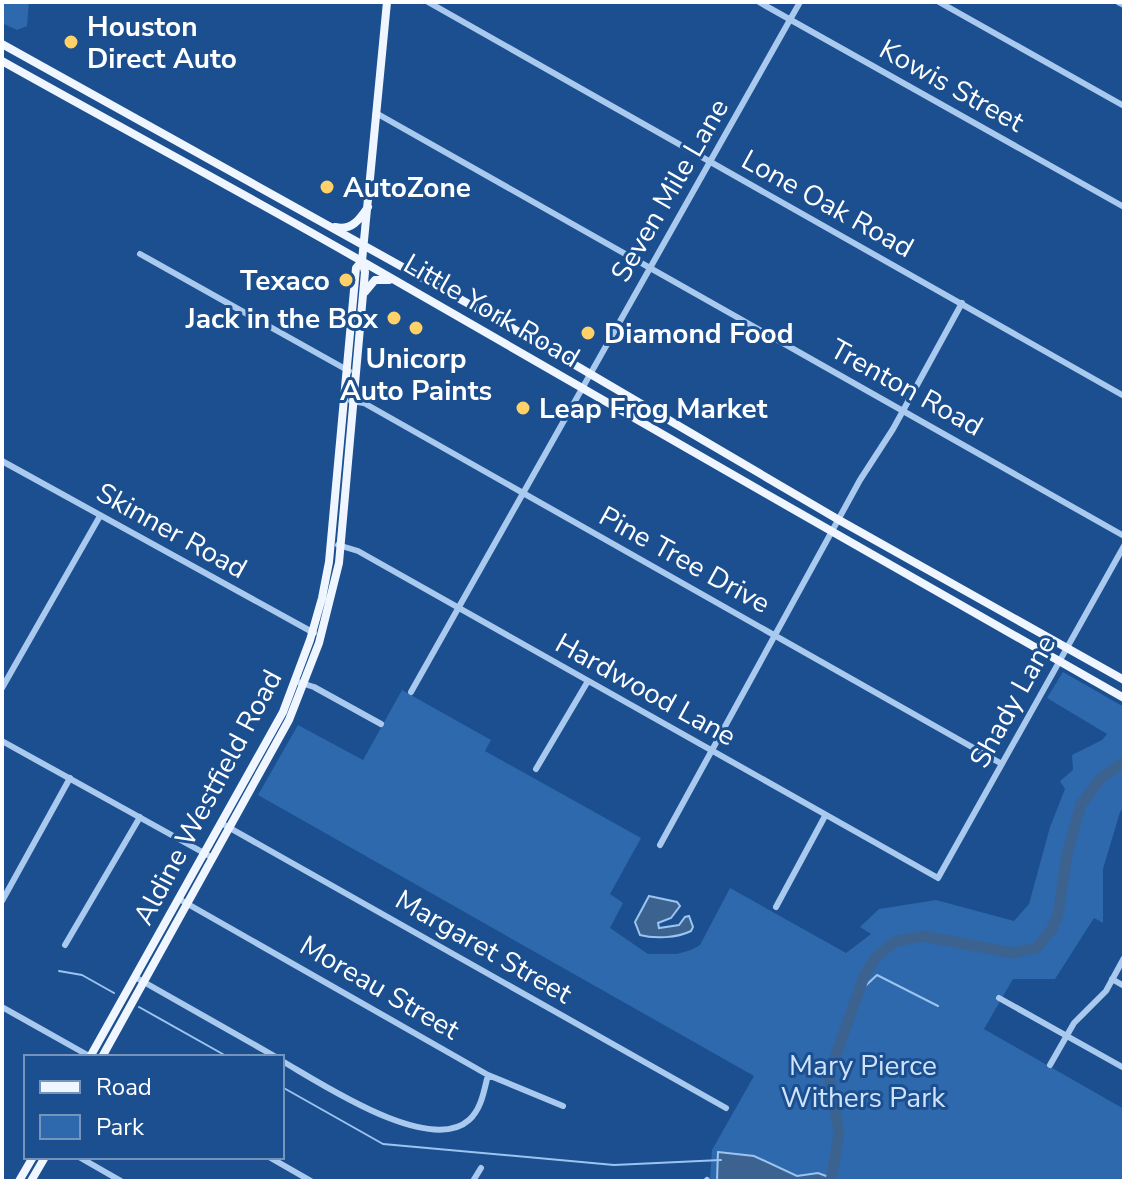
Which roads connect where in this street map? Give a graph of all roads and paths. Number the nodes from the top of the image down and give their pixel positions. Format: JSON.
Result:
{"nodes":[{"id":1,"x":387,"y":2,"type":"edge"},
{"id":2,"x":428,"y":2,"type":"edge"},
{"id":3,"x":759,"y":2,"type":"edge"},
{"id":4,"x":800,"y":2,"type":"edge"},
{"id":5,"x":939,"y":2,"type":"edge"},
{"id":6,"x":1118,"y":2,"type":"edge"},
{"id":7,"x":1124,"y":5,"type":"edge"},
{"id":8,"x":790,"y":20,"type":"junction"},
{"id":9,"x":2,"y":44,"type":"edge"},
{"id":10,"x":2,"y":61,"type":"edge"},
{"id":11,"x":91,"y":93,"type":"junction"},
{"id":12,"x":84,"y":106,"type":"junction"},
{"id":13,"x":1124,"y":106,"type":"edge"},
{"id":14,"x":376,"y":113,"type":"junction"},
{"id":15,"x":710,"y":162,"type":"junction"},
{"id":16,"x":369,"y":206,"type":"junction"},
{"id":17,"x":1124,"y":207,"type":"edge"},
{"id":18,"x":327,"y":225,"type":"junction"},
{"id":19,"x":364,"y":245,"type":"junction"},
{"id":20,"x":140,"y":254,"type":"dead end"},
{"id":21,"x":362,"y":261,"type":"junction"},
{"id":22,"x":649,"y":269,"type":"junction"},
{"id":23,"x":393,"y":280,"type":"junction"},
{"id":24,"x":363,"y":296,"type":"junction"},
{"id":25,"x":962,"y":303,"type":"junction"},
{"id":26,"x":346,"y":371,"type":"junction"},
{"id":27,"x":357,"y":373,"type":"junction"},
{"id":28,"x":590,"y":374,"type":"junction"},
{"id":29,"x":583,"y":387,"type":"junction"},
{"id":30,"x":1124,"y":396,"type":"edge"},
{"id":31,"x":344,"y":400,"type":"junction"},
{"id":32,"x":354,"y":401,"type":"junction"},
{"id":33,"x":904,"y":410,"type":"junction"},
{"id":34,"x":2,"y":461,"type":"edge"},
{"id":35,"x":523,"y":493,"type":"junction"},
{"id":36,"x":100,"y":516,"type":"junction"},
{"id":37,"x":839,"y":520,"type":"junction"},
{"id":38,"x":832,"y":533,"type":"junction"},
{"id":39,"x":1124,"y":536,"type":"edge"},
{"id":40,"x":336,"y":544,"type":"junction"},
{"id":41,"x":1124,"y":546,"type":"edge"},
{"id":42,"x":459,"y":608,"type":"junction"},
{"id":43,"x":312,"y":632,"type":"junction"},
{"id":44,"x":776,"y":636,"type":"junction"},
{"id":45,"x":321,"y":637,"type":"junction"},
{"id":46,"x":1067,"y":647,"type":"junction"},
{"id":47,"x":302,"y":661,"type":"junction"},
{"id":48,"x":1059,"y":661,"type":"junction"},
{"id":49,"x":312,"y":664,"type":"junction"},
{"id":50,"x":1124,"y":680,"type":"edge"},
{"id":51,"x":295,"y":681,"type":"junction"},
{"id":52,"x":588,"y":681,"type":"junction"},
{"id":53,"x":305,"y":684,"type":"junction"},
{"id":54,"x":2,"y":688,"type":"edge"},
{"id":55,"x":411,"y":692,"type":"dead end"},
{"id":56,"x":1124,"y":698,"type":"edge"},
{"id":57,"x":381,"y":724,"type":"dead end"},
{"id":58,"x":2,"y":741,"type":"edge"},
{"id":59,"x":712,"y":751,"type":"junction"},
{"id":60,"x":266,"y":754,"type":"junction"},
{"id":61,"x":1002,"y":764,"type":"junction"},
{"id":62,"x":536,"y":769,"type":"dead end"},
{"id":63,"x":70,"y":778,"type":"junction"},
{"id":64,"x":825,"y":816,"type":"junction"},
{"id":65,"x":140,"y":817,"type":"junction"},
{"id":66,"x":226,"y":825,"type":"junction"},
{"id":67,"x":660,"y":845,"type":"dead end"},
{"id":68,"x":204,"y":853,"type":"junction"},
{"id":69,"x":213,"y":858,"type":"junction"},
{"id":70,"x":938,"y":878,"type":"joint"},
{"id":71,"x":2,"y":901,"type":"edge"},
{"id":72,"x":183,"y":901,"type":"junction"},
{"id":73,"x":776,"y":907,"type":"dead end"},
{"id":74,"x":65,"y":945,"type":"dead end"},
{"id":75,"x":1124,"y":958,"type":"edge"},
{"id":76,"x":135,"y":977,"type":"junction"},
{"id":77,"x":1112,"y":979,"type":"junction"},
{"id":78,"x":144,"y":982,"type":"junction"},
{"id":79,"x":1124,"y":986,"type":"edge"},
{"id":80,"x":999,"y":998,"type":"dead end"},
{"id":81,"x":2,"y":1007,"type":"edge"},
{"id":82,"x":1066,"y":1036,"type":"junction"},
{"id":83,"x":86,"y":1055,"type":"edge"},
{"id":84,"x":91,"y":1055,"type":"edge"},
{"id":85,"x":103,"y":1055,"type":"edge"},
{"id":86,"x":272,"y":1055,"type":"edge"},
{"id":87,"x":284,"y":1062,"type":"edge"},
{"id":88,"x":1050,"y":1065,"type":"dead end"},
{"id":89,"x":1124,"y":1068,"type":"edge"},
{"id":90,"x":488,"y":1075,"type":"junction"},
{"id":91,"x":563,"y":1106,"type":"dead end"},
{"id":92,"x":726,"y":1108,"type":"dead end"},
{"id":93,"x":32,"y":1159,"type":"edge"},
{"id":94,"x":44,"y":1159,"type":"edge"},
{"id":95,"x":82,"y":1159,"type":"edge"},
{"id":96,"x":272,"y":1159,"type":"edge"},
{"id":97,"x":481,"y":1168,"type":"dead end"},
{"id":98,"x":19,"y":1181,"type":"edge"},
{"id":99,"x":31,"y":1181,"type":"edge"},
{"id":100,"x":121,"y":1181,"type":"edge"},
{"id":101,"x":311,"y":1181,"type":"edge"},
{"id":102,"x":473,"y":1181,"type":"edge"}],
"edges":[{"from":1,"to":14,"type":"main road","name":"Aldine Westfield Road"},
{"from":2,"to":15,"type":"street","name":"Lone Oak Road"},
{"from":3,"to":8,"type":"street","name":"Kowis Street"},
{"from":4,"to":8,"type":"street","name":"Seven Mile Lane"},
{"from":5,"to":13,"type":"street"},
{"from":6,"to":7,"type":"street"},
{"from":8,"to":15,"type":"street","name":"Seven Mile Lane"},
{"from":8,"to":17,"type":"street","name":"Kowis Street"},
{"from":9,"to":11,"type":"main road","name":"Little York Road"},
{"from":10,"to":12,"type":"main road","name":"Little York Road"},
{"from":11,"to":12,"type":"main road"},
{"from":11,"to":18,"type":"main road","name":"Little York Road"},
{"from":12,"to":21,"type":"main road","name":"Little York Road"},
{"from":14,"to":16,"type":"main road","name":"Aldine Westfield Road"},
{"from":14,"to":22,"type":"street","name":"Trenton Road"},
{"from":15,"to":22,"type":"street","name":"Seven Mile Lane"},
{"from":15,"to":25,"type":"street","name":"Lone Oak Road"},
{"from":16,"to":18,"type":"main road"},
{"from":16,"to":19,"type":"main road","name":"Aldine Westfield Road"},
{"from":18,"to":19,"type":"main road","name":"Little York Road"},
{"from":19,"to":21,"type":"main road","name":"Aldine Westfield Road"},
{"from":19,"to":28,"type":"main road","name":"Little York Road"},
{"from":20,"to":26,"type":"street"},
{"from":21,"to":23,"type":"main road","name":"Little York Road"},
{"from":21,"to":24,"type":"main road","name":"Aldine Westfield Road"},
{"from":21,"to":26,"type":"main road","name":"Aldine Westfield Road"},
{"from":22,"to":28,"type":"street","name":"Seven Mile Lane"},
{"from":22,"to":33,"type":"street","name":"Trenton Road"},
{"from":23,"to":24,"type":"main road"},
{"from":23,"to":29,"type":"main road","name":"Little York Road"},
{"from":24,"to":27,"type":"main road","name":"Aldine Westfield Road"},
{"from":25,"to":30,"type":"street","name":"Lone Oak Road"},
{"from":25,"to":33,"type":"street"},
{"from":26,"to":27,"type":"street"},
{"from":26,"to":31,"type":"main road","name":"Aldine Westfield Road"},
{"from":27,"to":32,"type":"main road","name":"Aldine Westfield Road"},
{"from":28,"to":29,"type":"street","name":"Seven Mile Lane"},
{"from":28,"to":37,"type":"main road","name":"Little York Road"},
{"from":29,"to":35,"type":"street","name":"Seven Mile Lane"},
{"from":29,"to":38,"type":"main road","name":"Little York Road"},
{"from":31,"to":32,"type":"street","name":"Pine Tree Drive"},
{"from":31,"to":40,"type":"main road","name":"Aldine Westfield Road"},
{"from":32,"to":35,"type":"street","name":"Pine Tree Drive"},
{"from":32,"to":40,"type":"main road","name":"Aldine Westfield Road"},
{"from":33,"to":37,"type":"street"},
{"from":33,"to":39,"type":"street","name":"Trenton Road"},
{"from":34,"to":36,"type":"street","name":"Skinner Road"},
{"from":35,"to":42,"type":"street","name":"Seven Mile Lane"},
{"from":35,"to":44,"type":"street","name":"Pine Tree Drive"},
{"from":36,"to":43,"type":"street","name":"Skinner Road"},
{"from":36,"to":54,"type":"street"},
{"from":37,"to":38,"type":"street"},
{"from":37,"to":46,"type":"main road","name":"Little York Road"},
{"from":38,"to":44,"type":"street"},
{"from":38,"to":48,"type":"main road","name":"Little York Road"},
{"from":40,"to":42,"type":"street","name":"Hardwood Lane"},
{"from":40,"to":43,"type":"main road","name":"Aldine Westfield Road"},
{"from":40,"to":45,"type":"main road","name":"Aldine Westfield Road"},
{"from":41,"to":46,"type":"street","name":"Shady Lane"},
{"from":42,"to":52,"type":"street","name":"Hardwood Lane"},
{"from":42,"to":55,"type":"street","name":"Seven Mile Lane"},
{"from":43,"to":45,"type":"street","name":"Skinner Road"},
{"from":43,"to":47,"type":"main road","name":"Aldine Westfield Road"},
{"from":44,"to":59,"type":"street"},
{"from":44,"to":61,"type":"street","name":"Pine Tree Drive"},
{"from":45,"to":49,"type":"main road","name":"Aldine Westfield Road"},
{"from":46,"to":48,"type":"street","name":"Shady Lane"},
{"from":46,"to":50,"type":"main road","name":"Little York Road"},
{"from":47,"to":49,"type":"main road"},
{"from":47,"to":51,"type":"main road","name":"Aldine Westfield Road"},
{"from":48,"to":56,"type":"main road","name":"Little York Road"},
{"from":48,"to":61,"type":"street","name":"Shady Lane"},
{"from":49,"to":53,"type":"main road","name":"Aldine Westfield Road"},
{"from":51,"to":53,"type":"street"},
{"from":51,"to":60,"type":"main road","name":"Aldine Westfield Road"},
{"from":52,"to":59,"type":"street","name":"Hardwood Lane"},
{"from":52,"to":62,"type":"street"},
{"from":53,"to":57,"type":"street"},
{"from":53,"to":60,"type":"main road","name":"Aldine Westfield Road"},
{"from":58,"to":63,"type":"street"},
{"from":59,"to":64,"type":"street","name":"Hardwood Lane"},
{"from":59,"to":67,"type":"street"},
{"from":60,"to":66,"type":"main road","name":"Aldine Westfield Road"},
{"from":61,"to":70,"type":"street","name":"Shady Lane"},
{"from":63,"to":65,"type":"street"},
{"from":63,"to":71,"type":"street"},
{"from":64,"to":70,"type":"street","name":"Hardwood Lane"},
{"from":64,"to":73,"type":"street"},
{"from":65,"to":68,"type":"street"},
{"from":65,"to":74,"type":"street"},
{"from":66,"to":68,"type":"main road","name":"Aldine Westfield Road"},
{"from":66,"to":69,"type":"main road","name":"Aldine Westfield Road"},
{"from":66,"to":92,"type":"street","name":"Margaret Street"},
{"from":68,"to":69,"type":"street"},
{"from":68,"to":72,"type":"main road","name":"Aldine Westfield Road"},
{"from":69,"to":72,"type":"main road","name":"Aldine Westfield Road"},
{"from":72,"to":76,"type":"main road","name":"Aldine Westfield Road"},
{"from":72,"to":78,"type":"main road","name":"Aldine Westfield Road"},
{"from":72,"to":90,"type":"street","name":"Moreau Street"},
{"from":75,"to":77,"type":"street"},
{"from":76,"to":78,"type":"street"},
{"from":76,"to":84,"type":"main road","name":"Aldine Westfield Road"},
{"from":77,"to":79,"type":"street"},
{"from":77,"to":82,"type":"street"},
{"from":78,"to":85,"type":"main road","name":"Aldine Westfield Road"},
{"from":78,"to":86,"type":"street"},
{"from":80,"to":82,"type":"street"},
{"from":81,"to":83,"type":"street"},
{"from":82,"to":88,"type":"street"},
{"from":82,"to":89,"type":"street"},
{"from":87,"to":90,"type":"street"},
{"from":90,"to":91,"type":"street","name":"Moreau Street"},
{"from":93,"to":98,"type":"main road"},
{"from":94,"to":99,"type":"main road"},
{"from":95,"to":100,"type":"street"},
{"from":96,"to":101,"type":"street"},
{"from":97,"to":102,"type":"street"}]}
